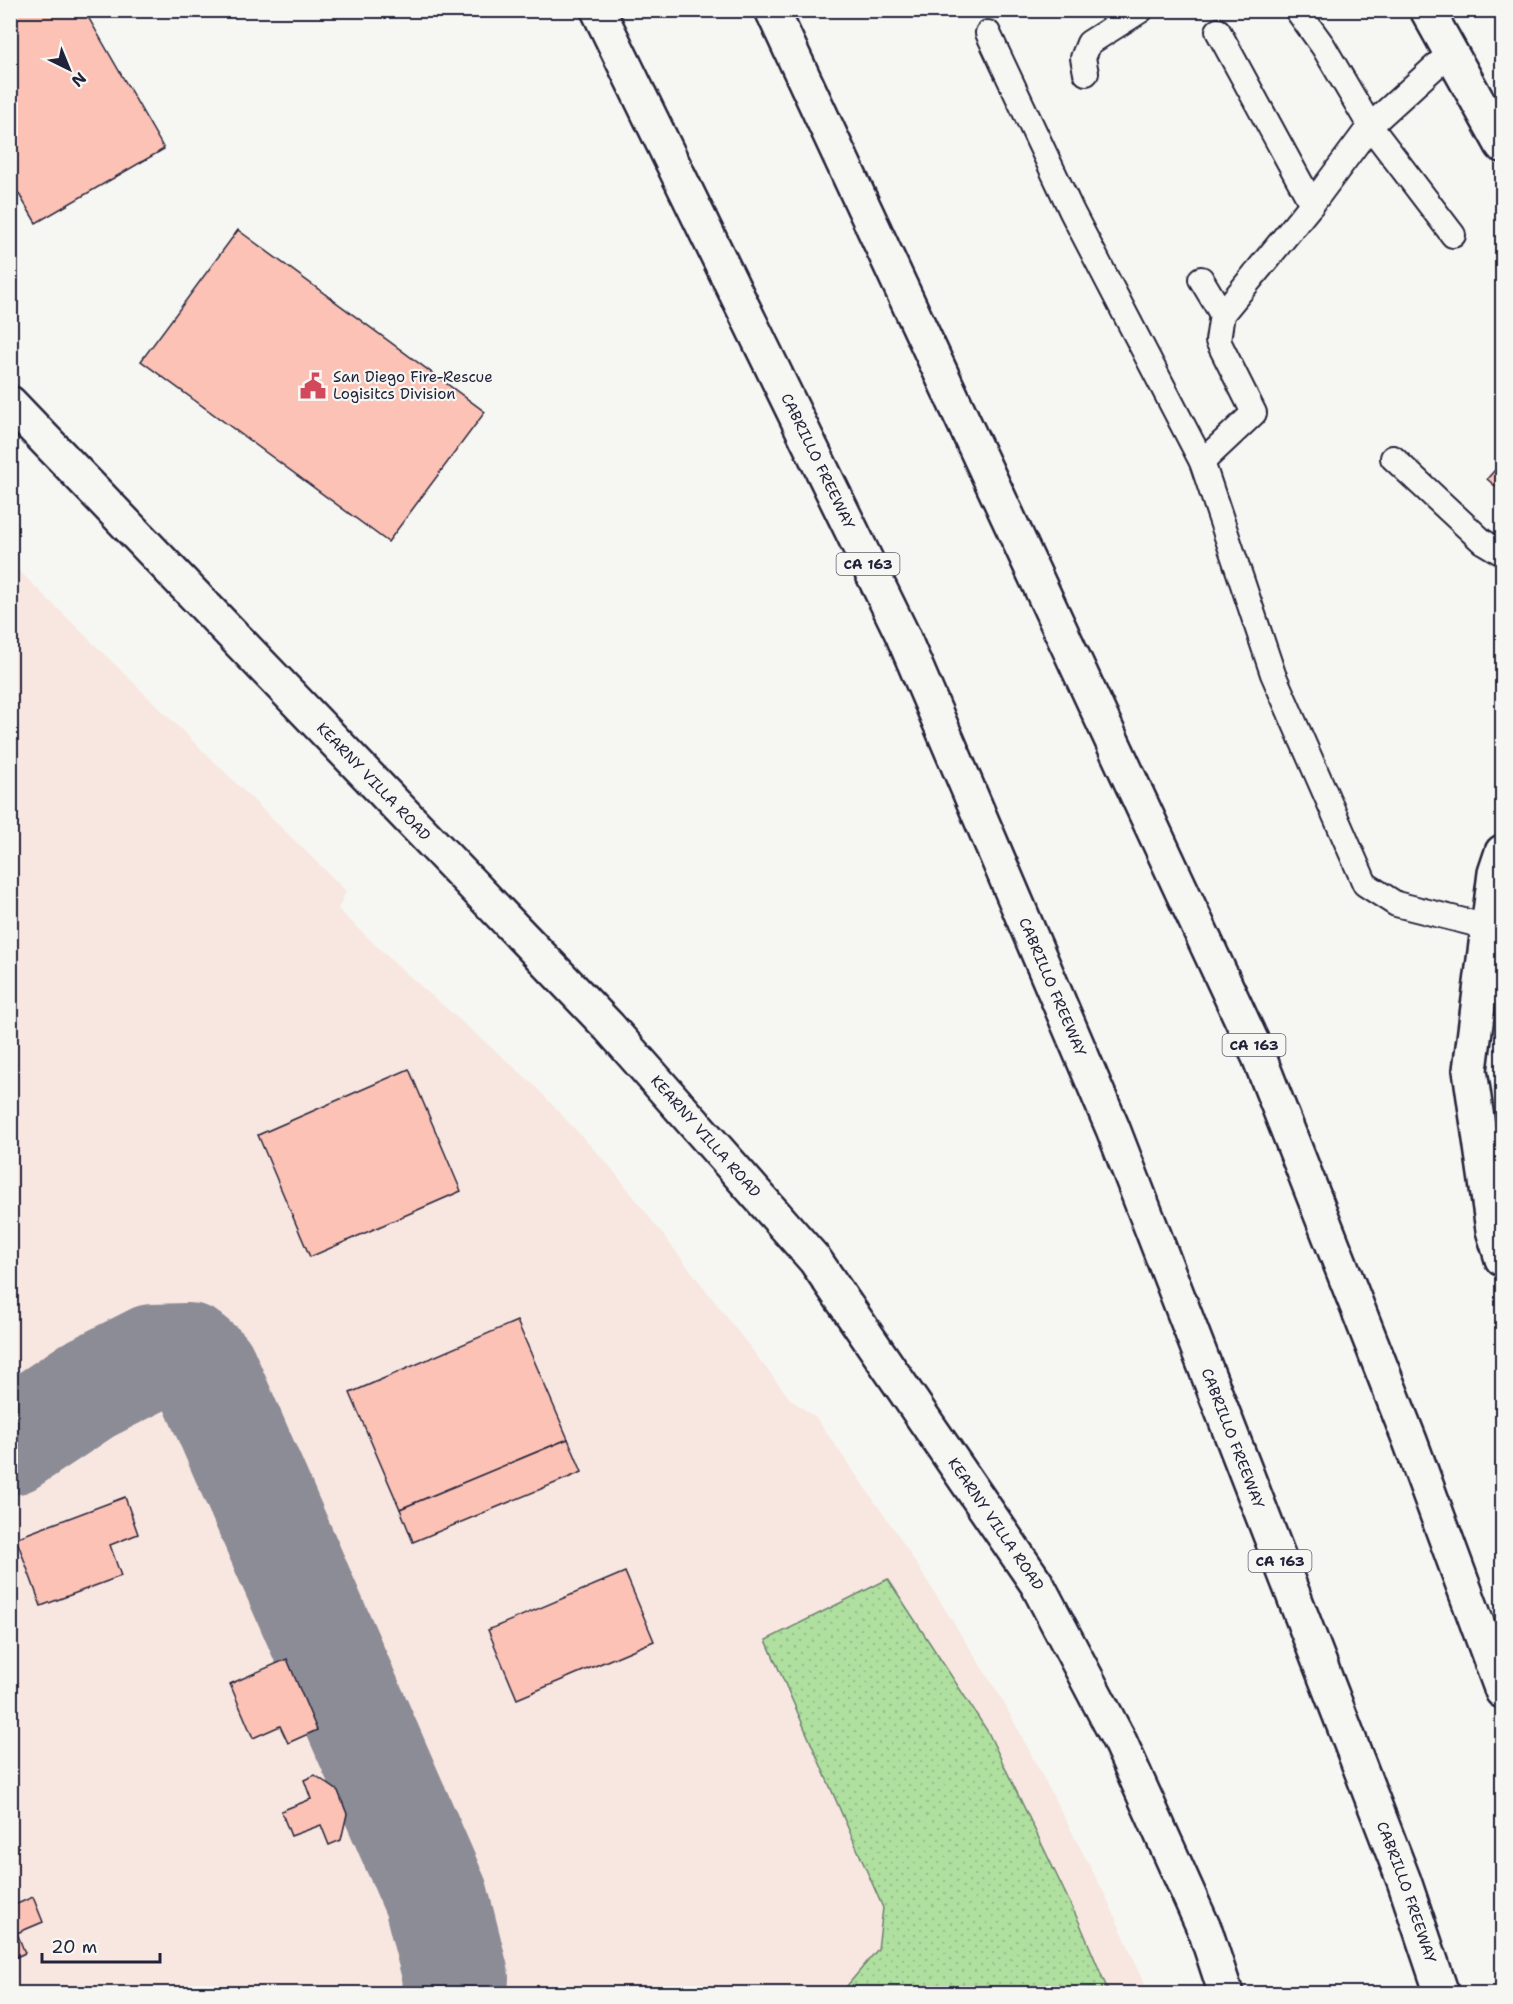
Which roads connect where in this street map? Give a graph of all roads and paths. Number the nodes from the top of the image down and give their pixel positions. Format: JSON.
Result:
{"nodes":[{"id":1,"x":598,"y":10,"type":"edge"},
{"id":2,"x":772,"y":10,"type":"edge"},
{"id":3,"x":1141,"y":10,"type":"edge"},
{"id":4,"x":1297,"y":10,"type":"edge"},
{"id":5,"x":1427,"y":10,"type":"edge"},
{"id":6,"x":1218,"y":31,"type":"dead end"},
{"id":7,"x":988,"y":33,"type":"dead end"},
{"id":8,"x":1450,"y":53,"type":"junction"},
{"id":9,"x":1086,"y":73,"type":"dead end"},
{"id":10,"x":1370,"y":126,"type":"junction"},
{"id":11,"x":1503,"y":145,"type":"edge"},
{"id":12,"x":1312,"y":204,"type":"junction"},
{"id":13,"x":1453,"y":235,"type":"dead end"},
{"id":14,"x":1201,"y":279,"type":"dead end"},
{"id":15,"x":1222,"y":314,"type":"junction"},
{"id":16,"x":10,"y":403,"type":"edge"},
{"id":17,"x":1393,"y":458,"type":"dead end"},
{"id":18,"x":1202,"y":462,"type":"junction"},
{"id":19,"x":1503,"y":553,"type":"edge"},
{"id":20,"x":1503,"y":852,"type":"edge"},
{"id":21,"x":1488,"y":927,"type":"junction"},
{"id":22,"x":1499,"y":1239,"type":"edge"},
{"id":23,"x":1503,"y":1691,"type":"edge"},
{"id":24,"x":1226,"y":1994,"type":"edge"},
{"id":25,"x":1442,"y":1994,"type":"edge"}],
"edges":[{"from":1,"to":25,"type":"main road","name":"CABRILLO FREEWAY","number":"CA 163"},
{"from":2,"to":23,"type":"main road","number":"CA 163"},
{"from":3,"to":9,"type":"lane"},
{"from":4,"to":10,"type":"lane"},
{"from":5,"to":8,"type":"main road"},
{"from":6,"to":12,"type":"lane"},
{"from":7,"to":18,"type":"lane"},
{"from":8,"to":10,"type":"lane"},
{"from":8,"to":11,"type":"main road"},
{"from":10,"to":12,"type":"lane"},
{"from":10,"to":13,"type":"lane"},
{"from":12,"to":15,"type":"lane"},
{"from":14,"to":15,"type":"lane"},
{"from":15,"to":18,"type":"lane"},
{"from":16,"to":24,"type":"main road","name":"KEARNY VILLA ROAD"},
{"from":17,"to":19,"type":"lane"},
{"from":18,"to":21,"type":"lane"},
{"from":20,"to":21,"type":"main road"},
{"from":21,"to":22,"type":"main road"}]}
